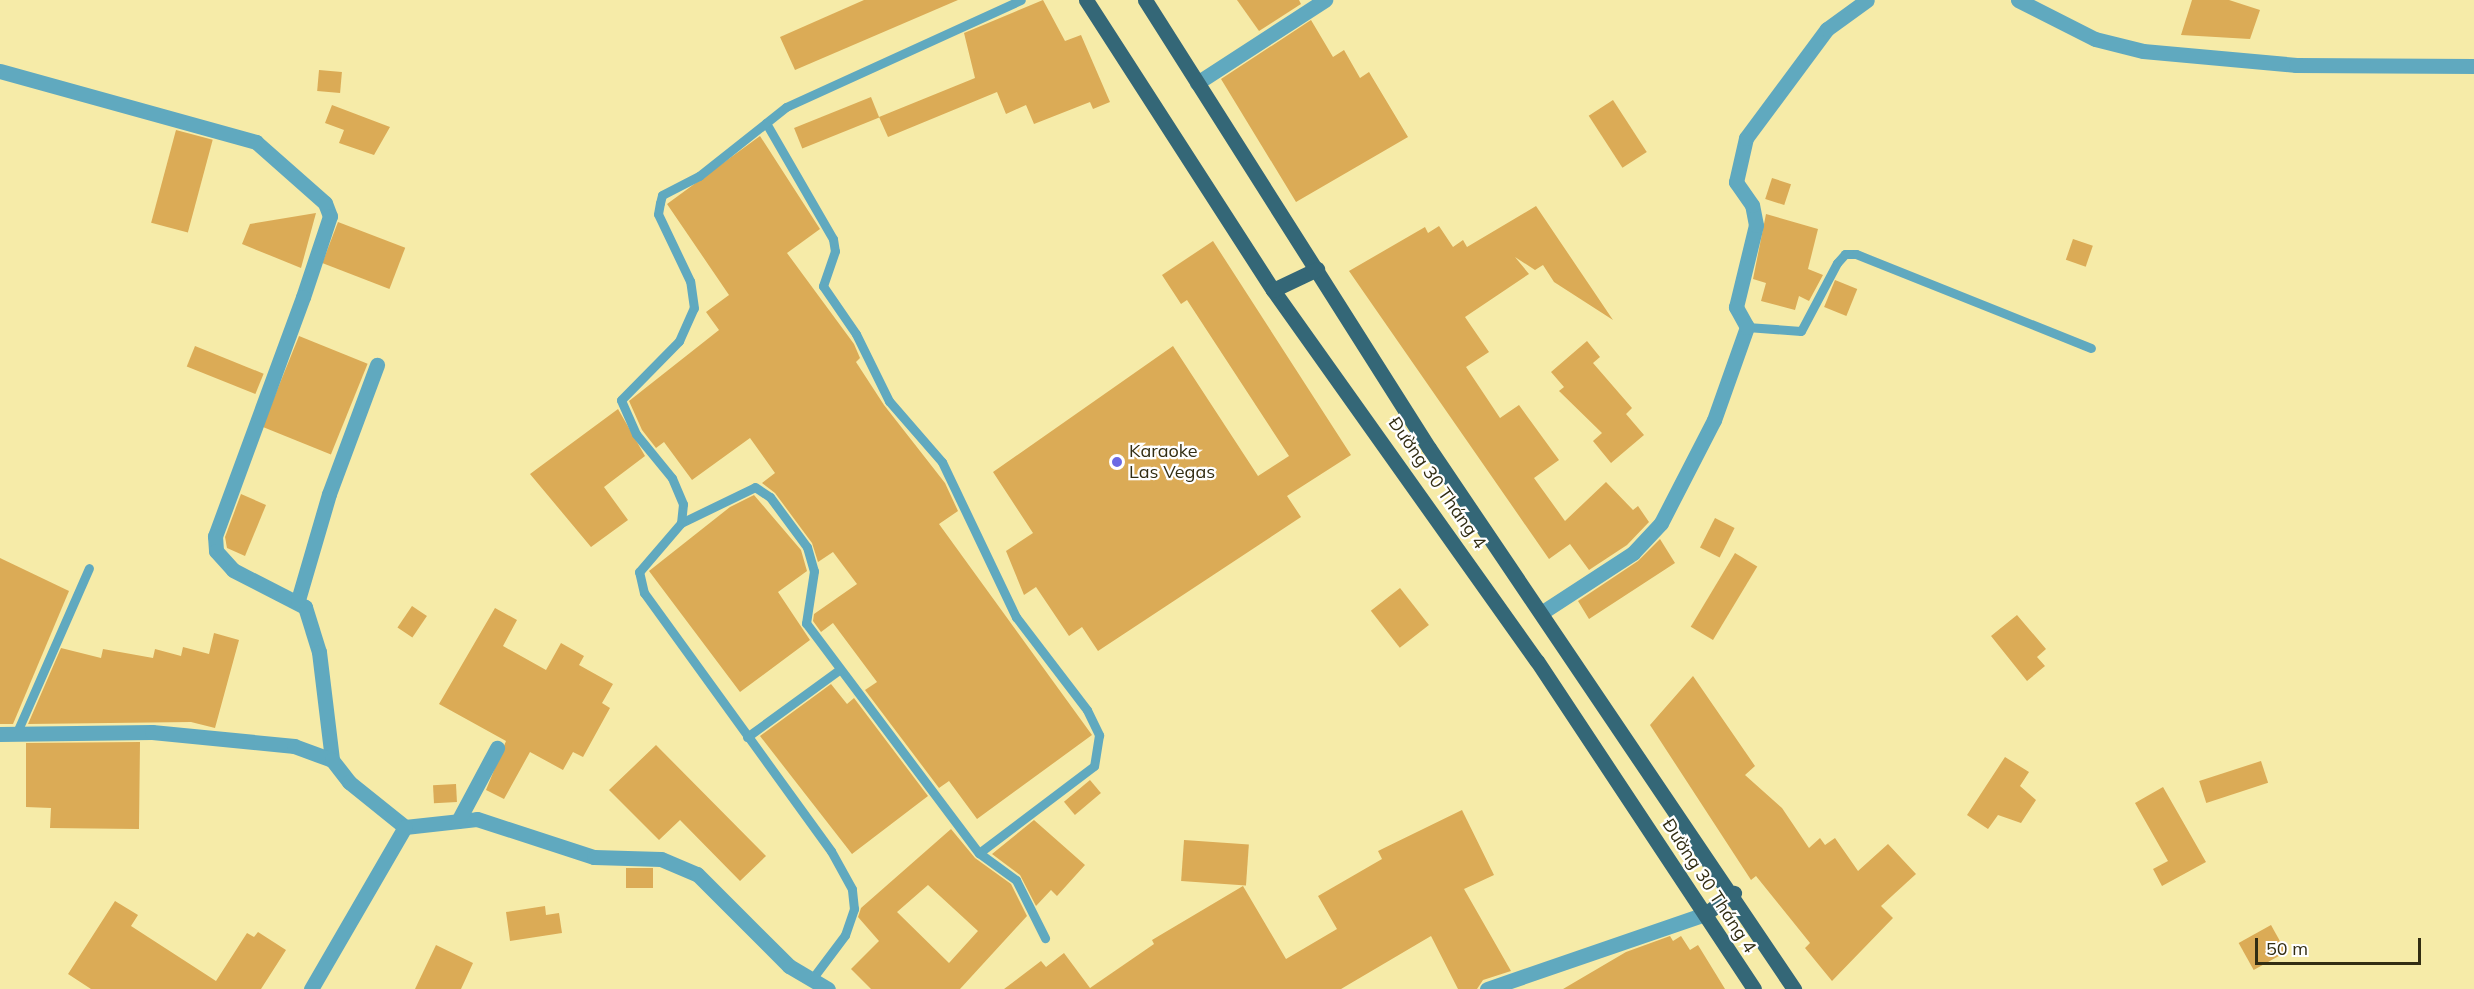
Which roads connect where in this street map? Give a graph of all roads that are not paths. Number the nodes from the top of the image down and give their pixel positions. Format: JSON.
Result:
{"nodes":[{"id":1,"x":1021,"y":0,"type":"edge"},
{"id":2,"x":1086,"y":0,"type":"edge"},
{"id":3,"x":1145,"y":0,"type":"edge"},
{"id":4,"x":1325,"y":0,"type":"edge"},
{"id":5,"x":1867,"y":0,"type":"edge"},
{"id":6,"x":2018,"y":0,"type":"edge"},
{"id":7,"x":2474,"y":66,"type":"edge"},
{"id":8,"x":0,"y":71,"type":"edge"},
{"id":9,"x":1197,"y":83,"type":"junction"},
{"id":10,"x":766,"y":123,"type":"junction"},
{"id":11,"x":1317,"y":269,"type":"junction"},
{"id":12,"x":1273,"y":290,"type":"junction"},
{"id":13,"x":1747,"y":327,"type":"junction"},
{"id":14,"x":2091,"y":348,"type":"dead end"},
{"id":15,"x":377,"y":364,"type":"dead end"},
{"id":16,"x":681,"y":523,"type":"junction"},
{"id":17,"x":89,"y":568,"type":"dead end"},
{"id":18,"x":298,"y":600,"type":"junction"},
{"id":19,"x":1541,"y":613,"type":"junction"},
{"id":20,"x":839,"y":670,"type":"junction"},
{"id":21,"x":17,"y":732,"type":"junction"},
{"id":22,"x":0,"y":734,"type":"edge"},
{"id":23,"x":747,"y":737,"type":"junction"},
{"id":24,"x":497,"y":748,"type":"dead end"},
{"id":25,"x":332,"y":760,"type":"junction"},
{"id":26,"x":458,"y":821,"type":"junction"},
{"id":27,"x":405,"y":827,"type":"junction"},
{"id":28,"x":979,"y":853,"type":"junction"},
{"id":29,"x":1734,"y":893,"type":"junction"},
{"id":30,"x":1705,"y":914,"type":"junction"},
{"id":31,"x":1045,"y":938,"type":"dead end"},
{"id":32,"x":812,"y":979,"type":"junction"},
{"id":33,"x":310,"y":989,"type":"edge"},
{"id":34,"x":828,"y":989,"type":"edge"},
{"id":35,"x":1487,"y":989,"type":"edge"},
{"id":36,"x":1754,"y":989,"type":"edge"},
{"id":37,"x":1794,"y":989,"type":"edge"}],
"edges":[{"from":1,"to":10,"type":"lane"},
{"from":2,"to":12,"type":"main road","name":"Đường 30 Tháng 4"},
{"from":3,"to":9,"type":"main road","name":"Đường 30 Tháng 4"},
{"from":4,"to":9,"type":"street"},
{"from":5,"to":13,"type":"street"},
{"from":6,"to":7,"type":"street"},
{"from":8,"to":18,"type":"street"},
{"from":9,"to":11,"type":"main road","name":"Đường 30 Tháng 4"},
{"from":10,"to":16,"type":"lane"},
{"from":10,"to":28,"type":"lane"},
{"from":11,"to":12,"type":"main road"},
{"from":11,"to":19,"type":"main road","name":"Đường 30 Tháng 4"},
{"from":12,"to":30,"type":"main road","name":"Đường 30 Tháng 4"},
{"from":13,"to":14,"type":"lane"},
{"from":13,"to":19,"type":"street"},
{"from":15,"to":18,"type":"street"},
{"from":16,"to":20,"type":"lane"},
{"from":16,"to":23,"type":"lane"},
{"from":17,"to":21,"type":"lane"},
{"from":18,"to":25,"type":"street"},
{"from":19,"to":29,"type":"main road","name":"Đường 30 Tháng 4"},
{"from":20,"to":23,"type":"lane"},
{"from":20,"to":28,"type":"lane"},
{"from":21,"to":22,"type":"street"},
{"from":21,"to":25,"type":"street"},
{"from":23,"to":32,"type":"lane"},
{"from":24,"to":26,"type":"street"},
{"from":25,"to":27,"type":"street"},
{"from":26,"to":27,"type":"street"},
{"from":26,"to":32,"type":"street"},
{"from":27,"to":33,"type":"street"},
{"from":28,"to":31,"type":"lane"},
{"from":29,"to":30,"type":"main road"},
{"from":29,"to":37,"type":"main road","name":"Đường 30 Tháng 4"},
{"from":30,"to":35,"type":"street"},
{"from":30,"to":36,"type":"main road","name":"Đường 30 Tháng 4"},
{"from":32,"to":34,"type":"street"}]}
